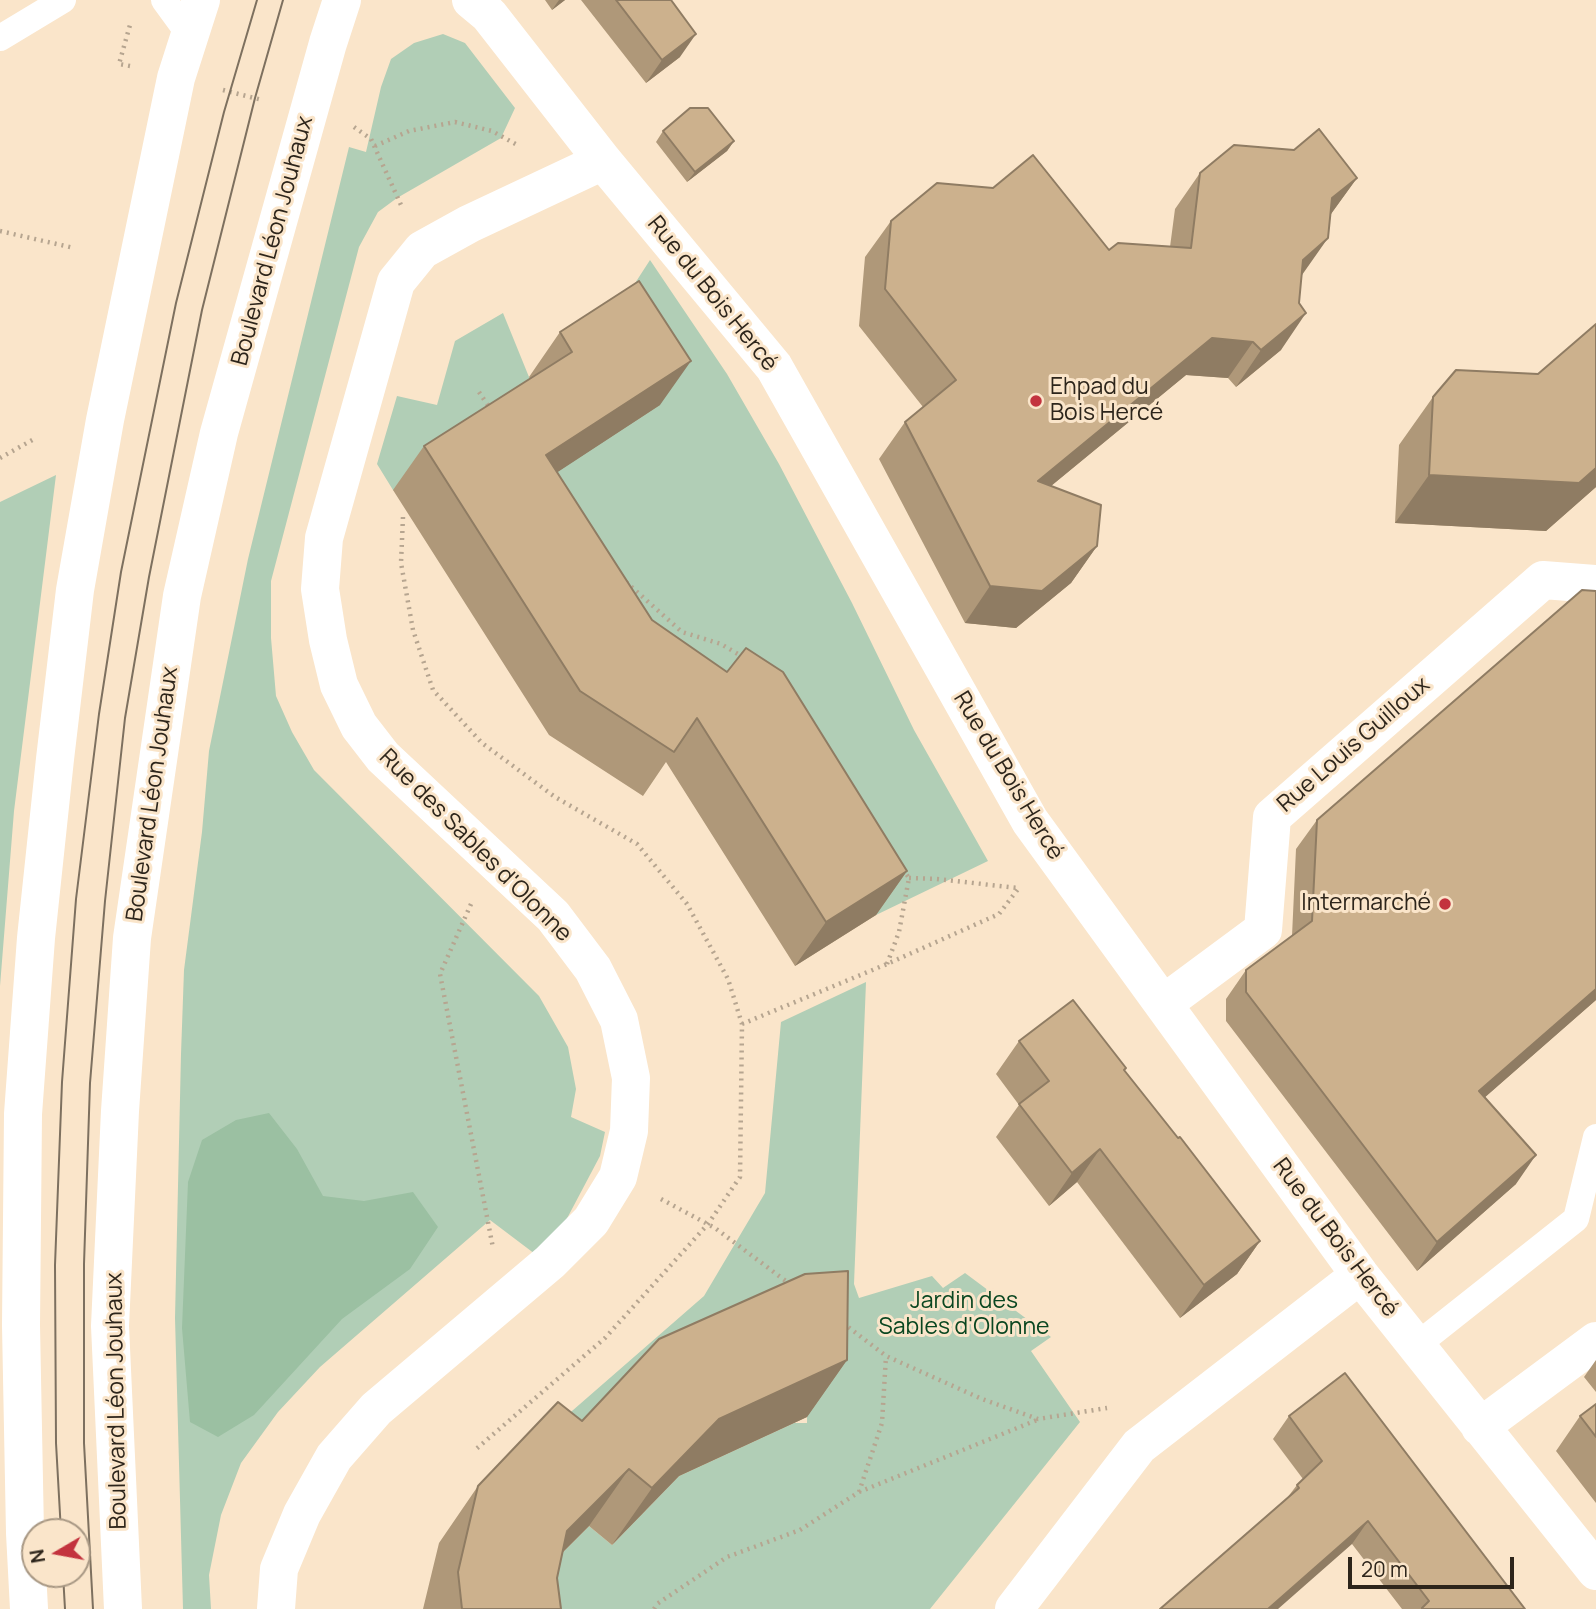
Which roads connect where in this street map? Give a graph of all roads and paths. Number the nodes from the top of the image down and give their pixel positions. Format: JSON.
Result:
{"nodes":[{"id":1,"x":63,"y":0,"type":"edge"},
{"id":2,"x":164,"y":0,"type":"edge"},
{"id":3,"x":201,"y":0,"type":"edge"},
{"id":4,"x":342,"y":0,"type":"edge"},
{"id":5,"x":471,"y":0,"type":"edge"},
{"id":6,"x":134,"y":13,"type":"dead end"},
{"id":7,"x":191,"y":37,"type":"junction"},
{"id":8,"x":0,"y":38,"type":"edge"},
{"id":9,"x":119,"y":64,"type":"dead end"},
{"id":10,"x":375,"y":146,"type":"dead end"},
{"id":11,"x":522,"y":148,"type":"dead end"},
{"id":12,"x":603,"y":161,"type":"junction"},
{"id":13,"x":0,"y":231,"type":"edge"},
{"id":14,"x":74,"y":248,"type":"dead end"},
{"id":15,"x":479,"y":392,"type":"dead end"},
{"id":16,"x":494,"y":415,"type":"edge"},
{"id":17,"x":34,"y":439,"type":"dead end"},
{"id":18,"x":0,"y":458,"type":"edge"},
{"id":19,"x":622,"y":579,"type":"edge"},
{"id":20,"x":1596,"y":584,"type":"edge"},
{"id":21,"x":743,"y":658,"type":"edge"},
{"id":22,"x":491,"y":859,"type":"junction"},
{"id":23,"x":901,"y":867,"type":"edge"},
{"id":24,"x":909,"y":878,"type":"junction"},
{"id":25,"x":887,"y":964,"type":"junction"},
{"id":26,"x":1163,"y":1004,"type":"junction"},
{"id":27,"x":742,"y":1024,"type":"dead end"},
{"id":28,"x":1596,"y":1137,"type":"edge"},
{"id":29,"x":618,"y":1177,"type":"junction"},
{"id":30,"x":1360,"y":1275,"type":"junction"},
{"id":31,"x":795,"y":1288,"type":"edge"},
{"id":32,"x":503,"y":1302,"type":"junction"},
{"id":33,"x":834,"y":1317,"type":"edge"},
{"id":34,"x":1596,"y":1341,"type":"edge"},
{"id":35,"x":1417,"y":1345,"type":"junction"},
{"id":36,"x":886,"y":1356,"type":"junction"},
{"id":37,"x":1108,"y":1408,"type":"dead end"},
{"id":38,"x":1038,"y":1419,"type":"junction"},
{"id":39,"x":1480,"y":1427,"type":"junction"},
{"id":40,"x":859,"y":1492,"type":"junction"},
{"id":41,"x":1596,"y":1572,"type":"edge"},
{"id":42,"x":29,"y":1609,"type":"edge"},
{"id":43,"x":123,"y":1609,"type":"edge"},
{"id":44,"x":276,"y":1609,"type":"edge"},
{"id":45,"x":654,"y":1609,"type":"edge"},
{"id":46,"x":1014,"y":1609,"type":"edge"}],
"edges":[{"from":1,"to":8,"type":"lane"},
{"from":2,"to":7,"type":"lane"},
{"from":3,"to":7,"type":"street"},
{"from":4,"to":43,"type":"street","name":"Boulevard Léon Jouhaux"},
{"from":5,"to":12,"type":"street","name":"Rue du Bois Hercé"},
{"from":6,"to":9,"type":"path"},
{"from":7,"to":42,"type":"street"},
{"from":10,"to":11,"type":"path"},
{"from":12,"to":22,"type":"street","name":"Rue des Sables d'Olonne"},
{"from":12,"to":26,"type":"street","name":"Rue du Bois Hercé"},
{"from":13,"to":14,"type":"path"},
{"from":15,"to":16,"type":"path"},
{"from":17,"to":18,"type":"path"},
{"from":19,"to":21,"type":"path"},
{"from":20,"to":26,"type":"street","name":"Rue Louis Guilloux"},
{"from":22,"to":29,"type":"street","name":"Rue des Sables d'Olonne"},
{"from":22,"to":32,"type":"path"},
{"from":23,"to":24,"type":"path"},
{"from":24,"to":25,"type":"path"},
{"from":24,"to":25,"type":"path"},
{"from":25,"to":27,"type":"path"},
{"from":26,"to":30,"type":"street","name":"Rue du Bois Hercé"},
{"from":28,"to":35,"type":"lane"},
{"from":29,"to":31,"type":"path"},
{"from":29,"to":32,"type":"street","name":"Rue des Sables d'Olonne"},
{"from":30,"to":35,"type":"street","name":"Rue du Bois Hercé"},
{"from":30,"to":46,"type":"street"},
{"from":32,"to":44,"type":"street","name":"Rue des Sables d'Olonne"},
{"from":33,"to":36,"type":"path"},
{"from":34,"to":39,"type":"street"},
{"from":35,"to":39,"type":"street","name":"Rue du Bois Hercé"},
{"from":36,"to":38,"type":"path"},
{"from":36,"to":40,"type":"path"},
{"from":37,"to":38,"type":"path"},
{"from":38,"to":40,"type":"path"},
{"from":39,"to":41,"type":"street","name":"Rue du Bois Hercé"},
{"from":40,"to":45,"type":"path"}]}
